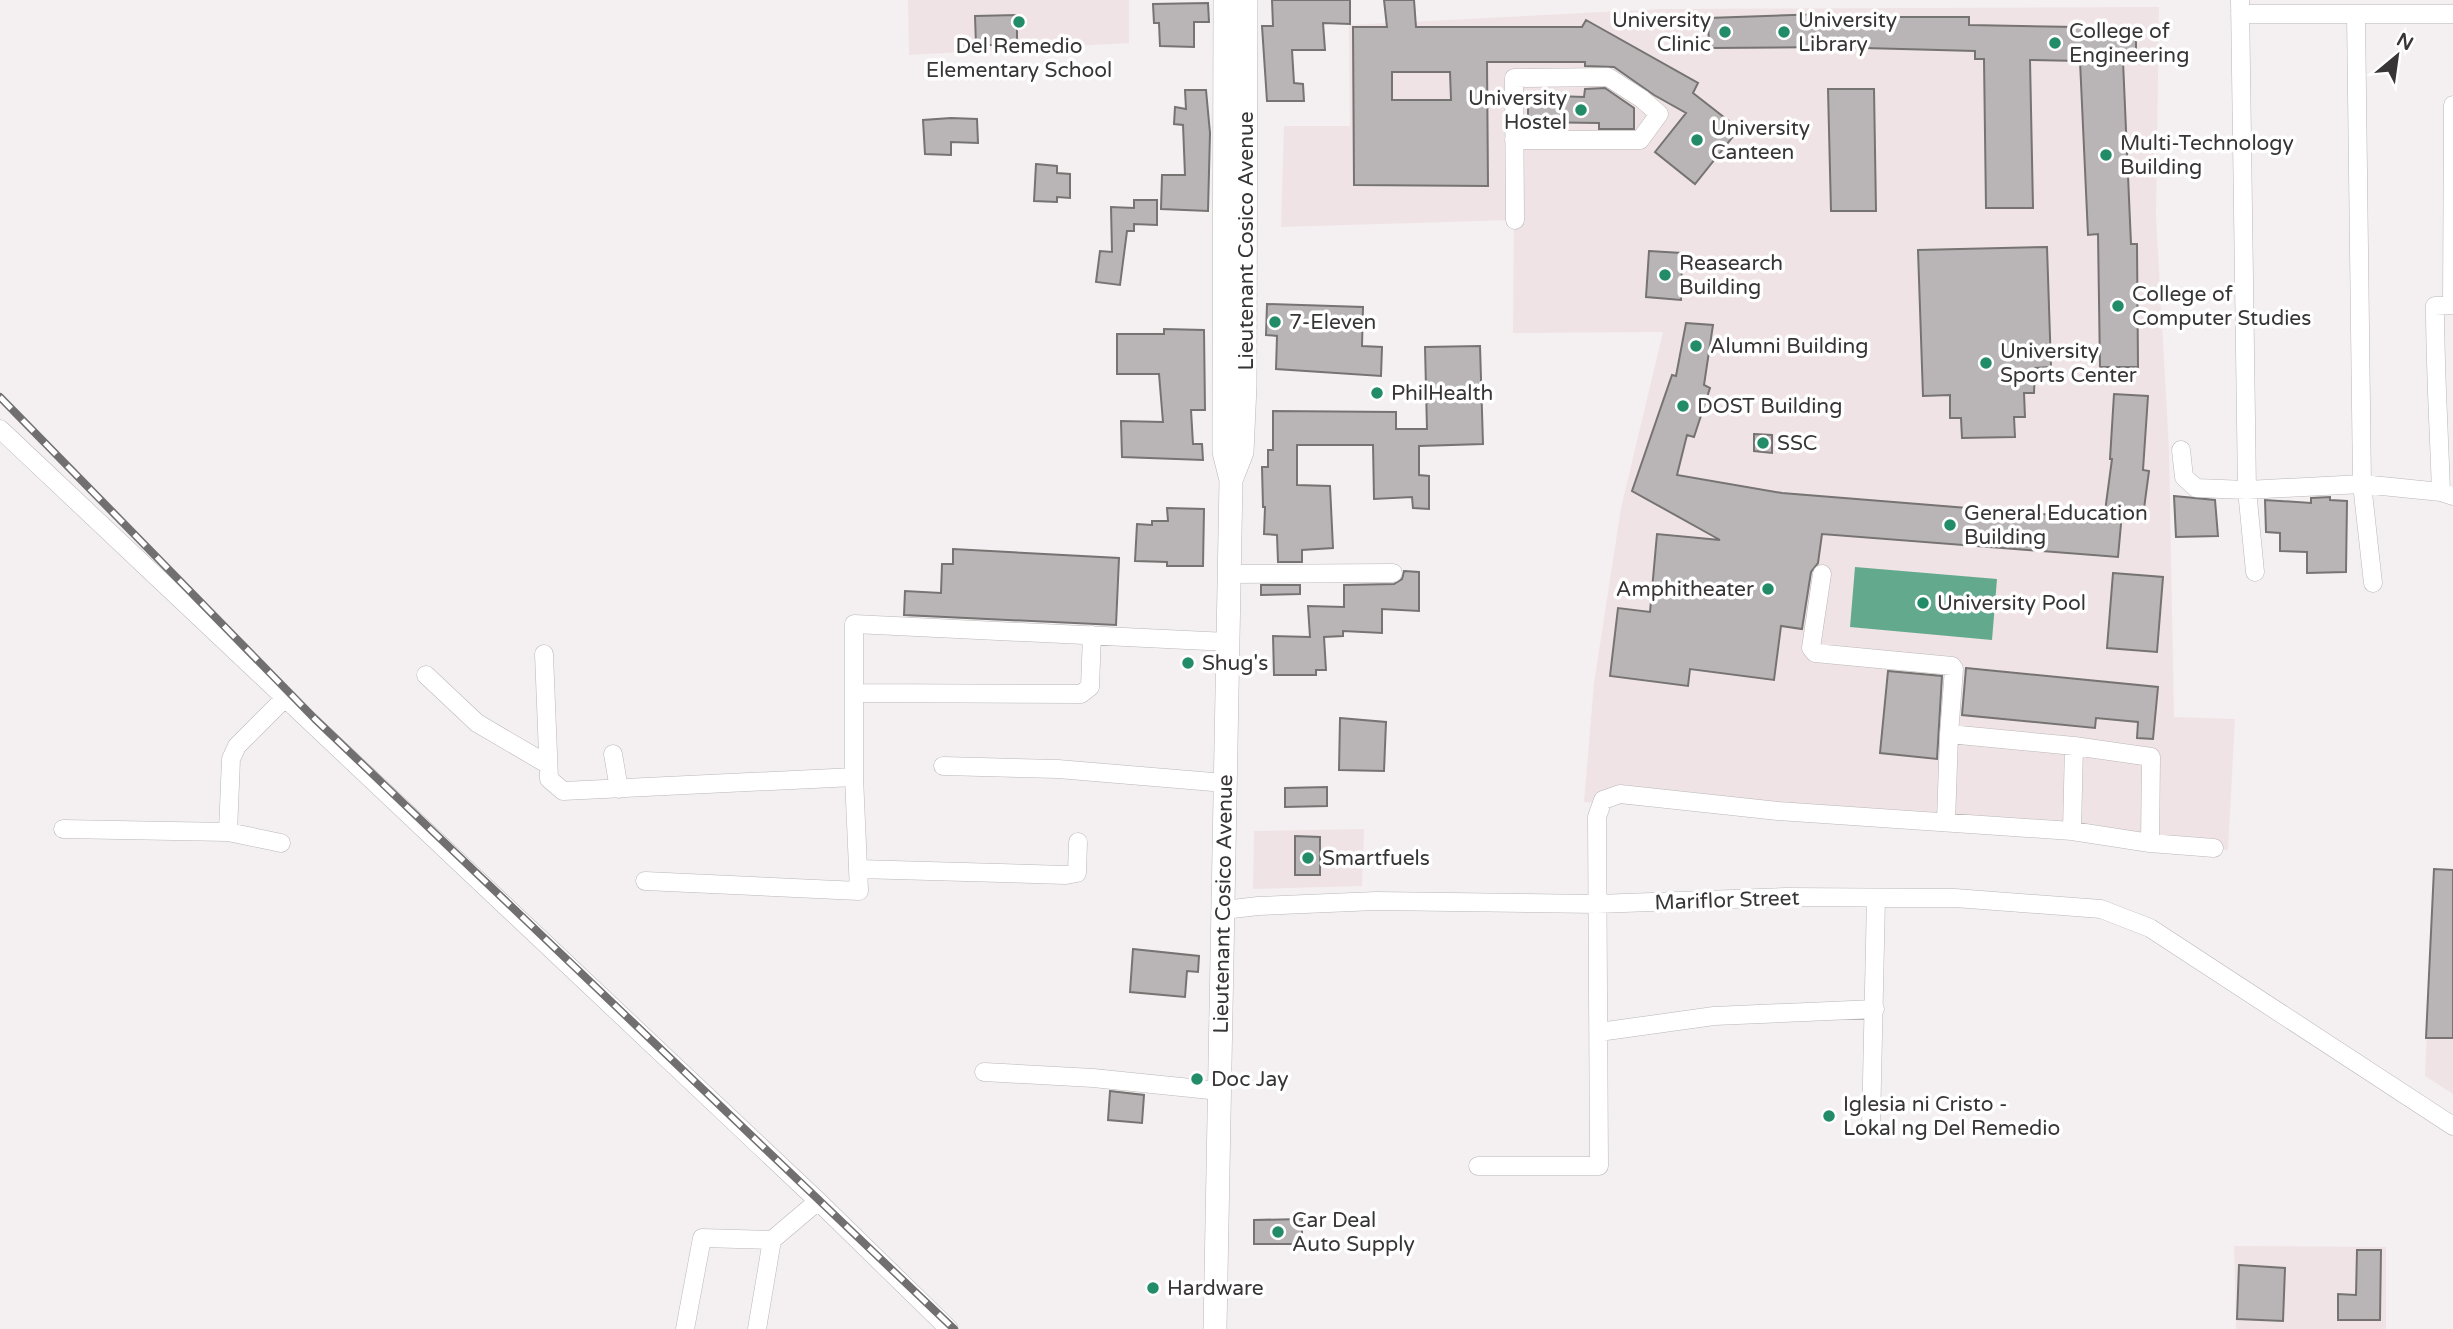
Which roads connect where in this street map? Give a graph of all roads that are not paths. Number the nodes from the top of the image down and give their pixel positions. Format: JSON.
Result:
{"nodes":[{"id":1,"x":1225,"y":0,"type":"edge"},
{"id":2,"x":1246,"y":0,"type":"edge"},
{"id":3,"x":2240,"y":7,"type":"edge"},
{"id":4,"x":2453,"y":14,"type":"edge"},
{"id":5,"x":2356,"y":15,"type":"junction"},
{"id":6,"x":2453,"y":105,"type":"edge"},
{"id":7,"x":1514,"y":140,"type":"junction"},
{"id":8,"x":1515,"y":220,"type":"dead end"},
{"id":9,"x":2453,"y":305,"type":"edge"},
{"id":10,"x":2446,"y":411,"type":"edge"},
{"id":11,"x":0,"y":429,"type":"edge"},
{"id":12,"x":2180,"y":450,"type":"dead end"},
{"id":13,"x":1231,"y":480,"type":"junction"},
{"id":14,"x":2362,"y":484,"type":"junction"},
{"id":15,"x":2247,"y":490,"type":"junction"},
{"id":16,"x":2447,"y":494,"type":"edge"},
{"id":17,"x":2255,"y":572,"type":"dead end"},
{"id":18,"x":1393,"y":573,"type":"dead end"},
{"id":19,"x":1229,"y":574,"type":"junction"},
{"id":20,"x":1822,"y":574,"type":"dead end"},
{"id":21,"x":2374,"y":583,"type":"dead end"},
{"id":22,"x":1092,"y":635,"type":"junction"},
{"id":23,"x":1228,"y":642,"type":"junction"},
{"id":24,"x":544,"y":654,"type":"dead end"},
{"id":25,"x":426,"y":675,"type":"dead end"},
{"id":26,"x":855,"y":693,"type":"junction"},
{"id":27,"x":284,"y":699,"type":"junction"},
{"id":28,"x":1949,"y":734,"type":"junction"},
{"id":29,"x":2074,"y":746,"type":"junction"},
{"id":30,"x":613,"y":754,"type":"dead end"},
{"id":31,"x":547,"y":764,"type":"junction"},
{"id":32,"x":943,"y":766,"type":"dead end"},
{"id":33,"x":854,"y":777,"type":"junction"},
{"id":34,"x":1225,"y":783,"type":"junction"},
{"id":35,"x":619,"y":789,"type":"junction"},
{"id":36,"x":1946,"y":822,"type":"junction"},
{"id":37,"x":63,"y":829,"type":"dead end"},
{"id":38,"x":2072,"y":831,"type":"junction"},
{"id":39,"x":228,"y":832,"type":"junction"},
{"id":40,"x":1078,"y":842,"type":"dead end"},
{"id":41,"x":2150,"y":842,"type":"junction"},
{"id":42,"x":281,"y":843,"type":"dead end"},
{"id":43,"x":2214,"y":848,"type":"dead end"},
{"id":44,"x":858,"y":869,"type":"junction"},
{"id":45,"x":645,"y":881,"type":"dead end"},
{"id":46,"x":1876,"y":898,"type":"junction"},
{"id":47,"x":1597,"y":904,"type":"junction"},
{"id":48,"x":1224,"y":910,"type":"junction"},
{"id":49,"x":1875,"y":1009,"type":"junction"},
{"id":50,"x":1598,"y":1032,"type":"junction"},
{"id":51,"x":984,"y":1072,"type":"dead end"},
{"id":52,"x":1220,"y":1091,"type":"junction"},
{"id":53,"x":1871,"y":1126,"type":"dead end"},
{"id":54,"x":2453,"y":1126,"type":"edge"},
{"id":55,"x":1478,"y":1166,"type":"dead end"},
{"id":56,"x":818,"y":1201,"type":"junction"},
{"id":57,"x":772,"y":1240,"type":"junction"},
{"id":58,"x":685,"y":1329,"type":"edge"},
{"id":59,"x":757,"y":1329,"type":"edge"},
{"id":60,"x":949,"y":1329,"type":"edge"},
{"id":61,"x":1215,"y":1329,"type":"edge"}],
"edges":[{"from":1,"to":13,"type":"main road","name":"Lieutenant Cosico Avenue"},
{"from":2,"to":13,"type":"main road","name":"Lieutenant Cosico Avenue"},
{"from":3,"to":5,"type":"street"},
{"from":3,"to":15,"type":"street"},
{"from":4,"to":5,"type":"street"},
{"from":5,"to":14,"type":"street"},
{"from":6,"to":9,"type":"street"},
{"from":7,"to":7,"type":"street"},
{"from":7,"to":8,"type":"street"},
{"from":9,"to":10,"type":"street"},
{"from":10,"to":16,"type":"street"},
{"from":11,"to":27,"type":"street"},
{"from":12,"to":15,"type":"street"},
{"from":13,"to":19,"type":"main road","name":"Lieutenant Cosico Avenue"},
{"from":14,"to":15,"type":"street"},
{"from":14,"to":16,"type":"street"},
{"from":14,"to":21,"type":"street"},
{"from":15,"to":17,"type":"street"},
{"from":18,"to":19,"type":"street"},
{"from":19,"to":23,"type":"main road","name":"Lieutenant Cosico Avenue"},
{"from":20,"to":28,"type":"street"},
{"from":22,"to":23,"type":"street"},
{"from":22,"to":26,"type":"street"},
{"from":22,"to":26,"type":"street"},
{"from":23,"to":34,"type":"main road","name":"Lieutenant Cosico Avenue"},
{"from":24,"to":31,"type":"street"},
{"from":25,"to":31,"type":"street"},
{"from":26,"to":33,"type":"street"},
{"from":27,"to":39,"type":"street"},
{"from":27,"to":56,"type":"street"},
{"from":28,"to":29,"type":"street"},
{"from":28,"to":36,"type":"street"},
{"from":29,"to":38,"type":"street"},
{"from":29,"to":41,"type":"street"},
{"from":30,"to":35,"type":"street"},
{"from":31,"to":35,"type":"street"},
{"from":32,"to":34,"type":"street"},
{"from":33,"to":35,"type":"street"},
{"from":33,"to":44,"type":"street"},
{"from":34,"to":48,"type":"main road","name":"Lieutenant Cosico Avenue"},
{"from":36,"to":38,"type":"street"},
{"from":36,"to":47,"type":"street"},
{"from":37,"to":39,"type":"street"},
{"from":38,"to":41,"type":"street"},
{"from":39,"to":42,"type":"street"},
{"from":40,"to":44,"type":"street"},
{"from":41,"to":43,"type":"street"},
{"from":44,"to":45,"type":"street"},
{"from":46,"to":47,"type":"street","name":"Mariflor Street"},
{"from":46,"to":49,"type":"street"},
{"from":46,"to":54,"type":"street","name":"Mariflor Street"},
{"from":47,"to":48,"type":"street","name":"Mariflor Street"},
{"from":47,"to":50,"type":"street"},
{"from":48,"to":52,"type":"main road","name":"Lieutenant Cosico Avenue"},
{"from":49,"to":50,"type":"street"},
{"from":49,"to":53,"type":"street"},
{"from":50,"to":55,"type":"street"},
{"from":51,"to":52,"type":"street"},
{"from":52,"to":61,"type":"main road","name":"Lieutenant Cosico Avenue"},
{"from":56,"to":57,"type":"street"},
{"from":56,"to":60,"type":"street"},
{"from":57,"to":58,"type":"street"},
{"from":57,"to":59,"type":"street"}]}
